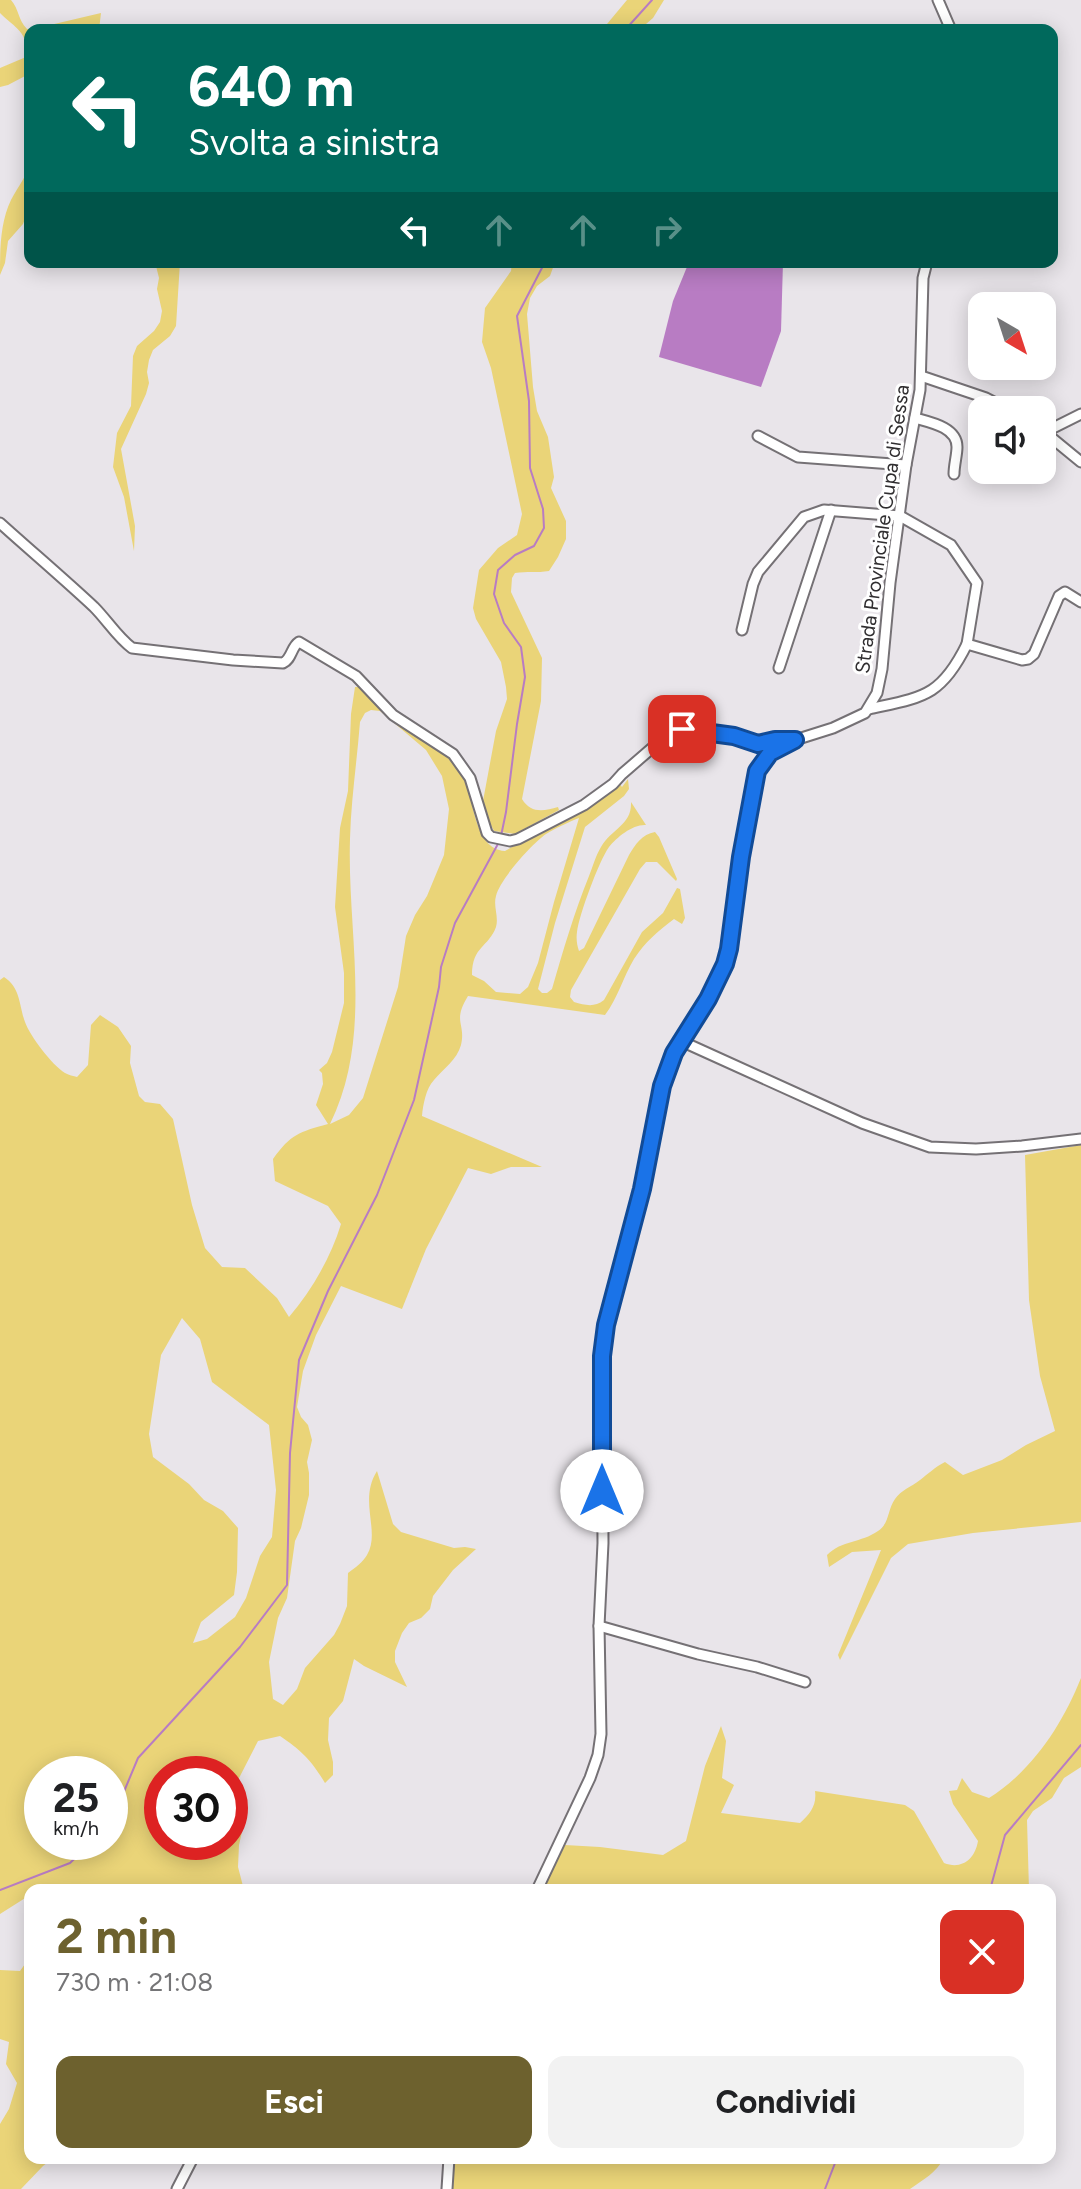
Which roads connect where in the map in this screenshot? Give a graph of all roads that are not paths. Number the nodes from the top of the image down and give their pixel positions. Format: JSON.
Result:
{"nodes":[{"id":1,"x":938,"y":0,"type":"edge"},
{"id":2,"x":948,"y":24,"type":"edge"},
{"id":3,"x":926,"y":268,"type":"edge"},
{"id":4,"x":921,"y":376,"type":"junction"},
{"id":5,"x":980,"y":396,"type":"edge"},
{"id":6,"x":1081,"y":414,"type":"edge"},
{"id":7,"x":915,"y":418,"type":"junction"},
{"id":8,"x":1056,"y":425,"type":"edge"},
{"id":9,"x":758,"y":436,"type":"dead end"},
{"id":10,"x":1056,"y":441,"type":"edge"},
{"id":11,"x":1081,"y":462,"type":"edge"},
{"id":12,"x":906,"y":465,"type":"junction"},
{"id":13,"x":954,"y":474,"type":"dead end"},
{"id":14,"x":831,"y":510,"type":"junction"},
{"id":15,"x":900,"y":516,"type":"junction"},
{"id":16,"x":0,"y":523,"type":"edge"},
{"id":17,"x":1081,"y":602,"type":"edge"},
{"id":18,"x":742,"y":630,"type":"dead end"},
{"id":19,"x":967,"y":644,"type":"junction"},
{"id":20,"x":779,"y":668,"type":"dead end"},
{"id":21,"x":869,"y":709,"type":"junction"},
{"id":22,"x":795,"y":740,"type":"junction"},
{"id":23,"x":681,"y":1041,"type":"junction"},
{"id":24,"x":1081,"y":1139,"type":"edge"},
{"id":25,"x":599,"y":1626,"type":"junction"},
{"id":26,"x":805,"y":1682,"type":"dead end"},
{"id":27,"x":540,"y":1884,"type":"edge"},
{"id":28,"x":190,"y":2164,"type":"edge"},
{"id":29,"x":449,"y":2164,"type":"edge"},
{"id":30,"x":177,"y":2189,"type":"edge"},
{"id":31,"x":447,"y":2189,"type":"edge"}],
"edges":[{"from":1,"to":2,"type":"street"},
{"from":3,"to":4,"type":"street","name":"Strada Provinciale Cupa di Sessa"},
{"from":4,"to":5,"type":"street"},
{"from":4,"to":7,"type":"street","name":"Strada Provinciale Cupa di Sessa"},
{"from":6,"to":8,"type":"street"},
{"from":7,"to":12,"type":"street","name":"Strada Provinciale Cupa di Sessa"},
{"from":7,"to":13,"type":"street"},
{"from":9,"to":12,"type":"street"},
{"from":10,"to":11,"type":"street"},
{"from":12,"to":15,"type":"street","name":"Strada Provinciale Cupa di Sessa"},
{"from":14,"to":15,"type":"street"},
{"from":14,"to":18,"type":"street"},
{"from":14,"to":20,"type":"street"},
{"from":15,"to":19,"type":"street"},
{"from":15,"to":21,"type":"street","name":"Strada Provinciale Cupa di Sessa"},
{"from":16,"to":22,"type":"street"},
{"from":17,"to":19,"type":"street"},
{"from":19,"to":21,"type":"street"},
{"from":21,"to":22,"type":"street"},
{"from":22,"to":23,"type":"street"},
{"from":23,"to":24,"type":"street"},
{"from":23,"to":25,"type":"street"},
{"from":25,"to":26,"type":"street"},
{"from":25,"to":27,"type":"street"},
{"from":28,"to":30,"type":"street"},
{"from":29,"to":31,"type":"street"}]}
